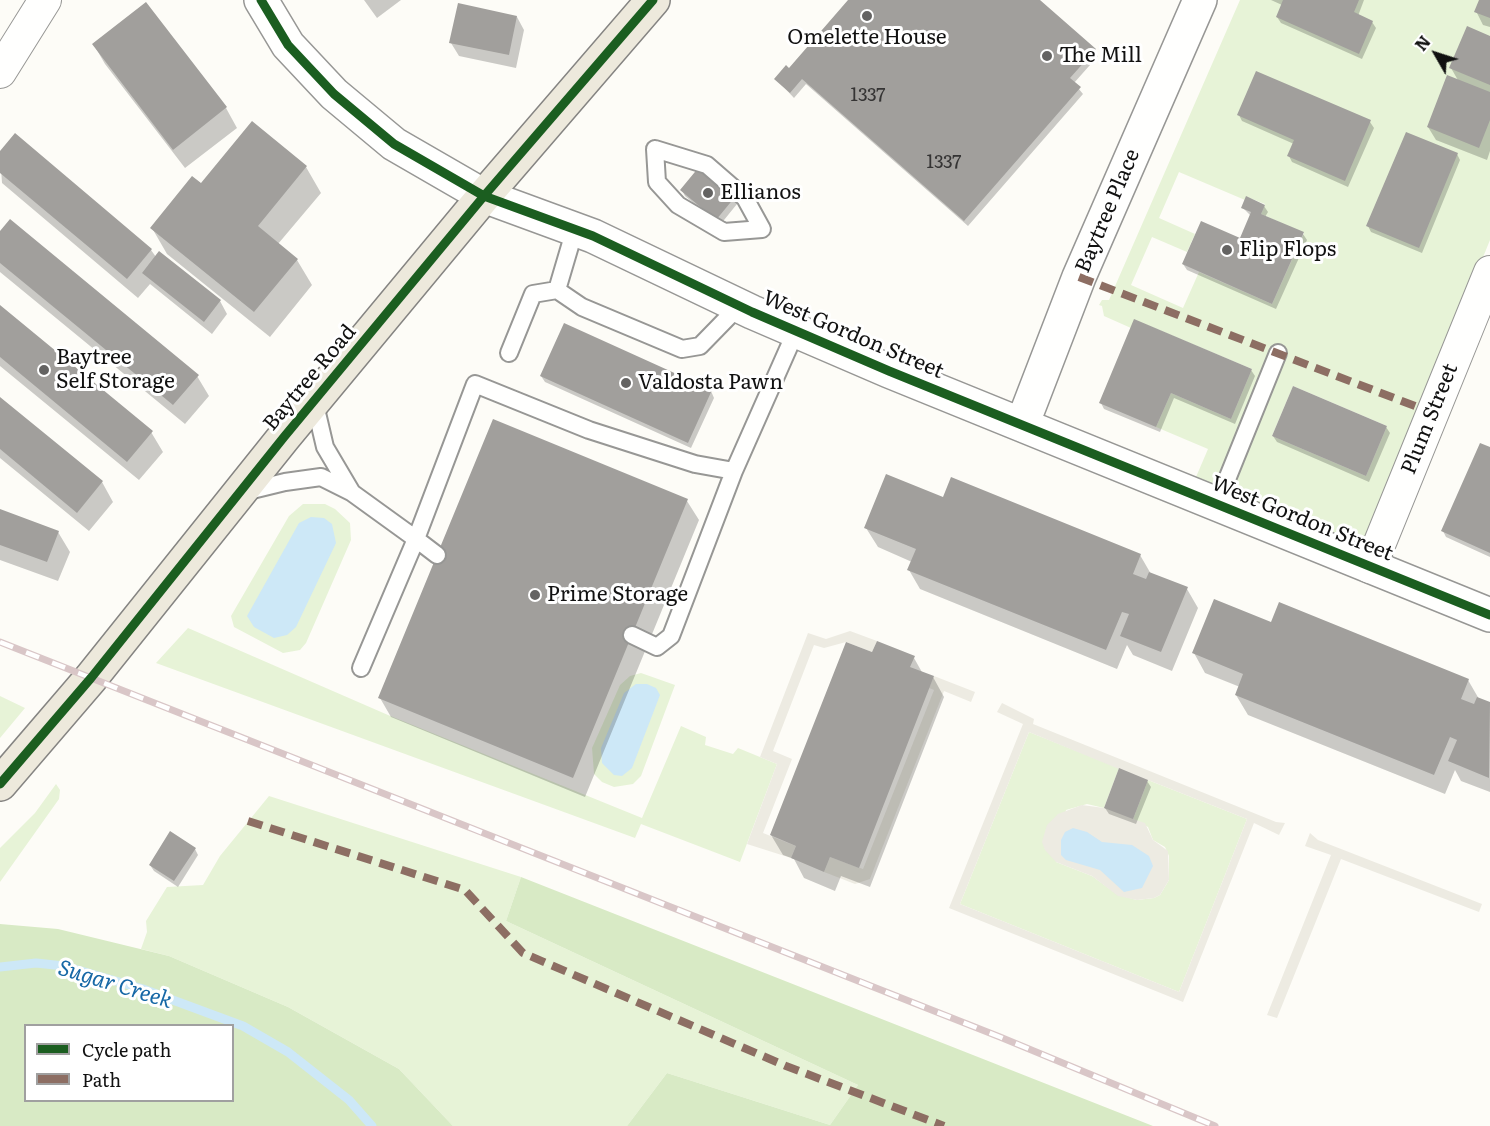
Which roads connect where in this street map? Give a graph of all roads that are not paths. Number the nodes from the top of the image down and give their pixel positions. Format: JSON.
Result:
{"nodes":[{"id":1,"x":45,"y":0,"type":"edge"},
{"id":2,"x":261,"y":0,"type":"edge"},
{"id":3,"x":653,"y":0,"type":"edge"},
{"id":4,"x":1200,"y":0,"type":"edge"},
{"id":5,"x":0,"y":72,"type":"edge"},
{"id":6,"x":655,"y":149,"type":"joint"},
{"id":7,"x":484,"y":196,"type":"junction"},
{"id":8,"x":574,"y":229,"type":"junction"},
{"id":9,"x":1490,"y":272,"type":"edge"},
{"id":10,"x":557,"y":290,"type":"junction"},
{"id":11,"x":739,"y":306,"type":"junction"},
{"id":12,"x":796,"y":331,"type":"junction"},
{"id":13,"x":509,"y":353,"type":"dead end"},
{"id":14,"x":1278,"y":353,"type":"dead end"},
{"id":15,"x":314,"y":400,"type":"junction"},
{"id":16,"x":1022,"y":425,"type":"junction"},
{"id":17,"x":734,"y":471,"type":"junction"},
{"id":18,"x":351,"y":492,"type":"junction"},
{"id":19,"x":240,"y":493,"type":"junction"},
{"id":20,"x":1217,"y":504,"type":"junction"},
{"id":21,"x":416,"y":539,"type":"junction"},
{"id":22,"x":437,"y":555,"type":"dead end"},
{"id":23,"x":1370,"y":567,"type":"junction"},
{"id":24,"x":1490,"y":615,"type":"edge"},
{"id":25,"x":632,"y":635,"type":"dead end"},
{"id":26,"x":361,"y":668,"type":"dead end"},
{"id":27,"x":0,"y":784,"type":"edge"}],
"edges":[{"from":1,"to":5,"type":"street"},
{"from":2,"to":7,"type":"street","name":"West Gordon Street"},
{"from":3,"to":7,"type":"main road","name":"Baytree Road"},
{"from":4,"to":16,"type":"street","name":"Baytree Place"},
{"from":6,"to":6,"type":"lane"},
{"from":7,"to":8,"type":"street","name":"West Gordon Street"},
{"from":7,"to":15,"type":"main road","name":"Baytree Road"},
{"from":8,"to":10,"type":"lane"},
{"from":8,"to":11,"type":"street","name":"West Gordon Street"},
{"from":9,"to":23,"type":"street","name":"Plum Street"},
{"from":10,"to":11,"type":"lane"},
{"from":10,"to":13,"type":"lane"},
{"from":11,"to":12,"type":"street","name":"West Gordon Street"},
{"from":12,"to":16,"type":"street","name":"West Gordon Street"},
{"from":12,"to":17,"type":"lane"},
{"from":14,"to":20,"type":"lane"},
{"from":15,"to":18,"type":"lane"},
{"from":15,"to":19,"type":"main road","name":"Baytree Road"},
{"from":16,"to":20,"type":"street","name":"West Gordon Street"},
{"from":17,"to":21,"type":"lane"},
{"from":17,"to":25,"type":"lane"},
{"from":18,"to":19,"type":"lane"},
{"from":18,"to":21,"type":"lane"},
{"from":19,"to":27,"type":"main road","name":"Baytree Road"},
{"from":20,"to":23,"type":"street","name":"West Gordon Street"},
{"from":21,"to":22,"type":"lane"},
{"from":21,"to":26,"type":"lane"},
{"from":23,"to":24,"type":"street","name":"West Gordon Street"}]}
